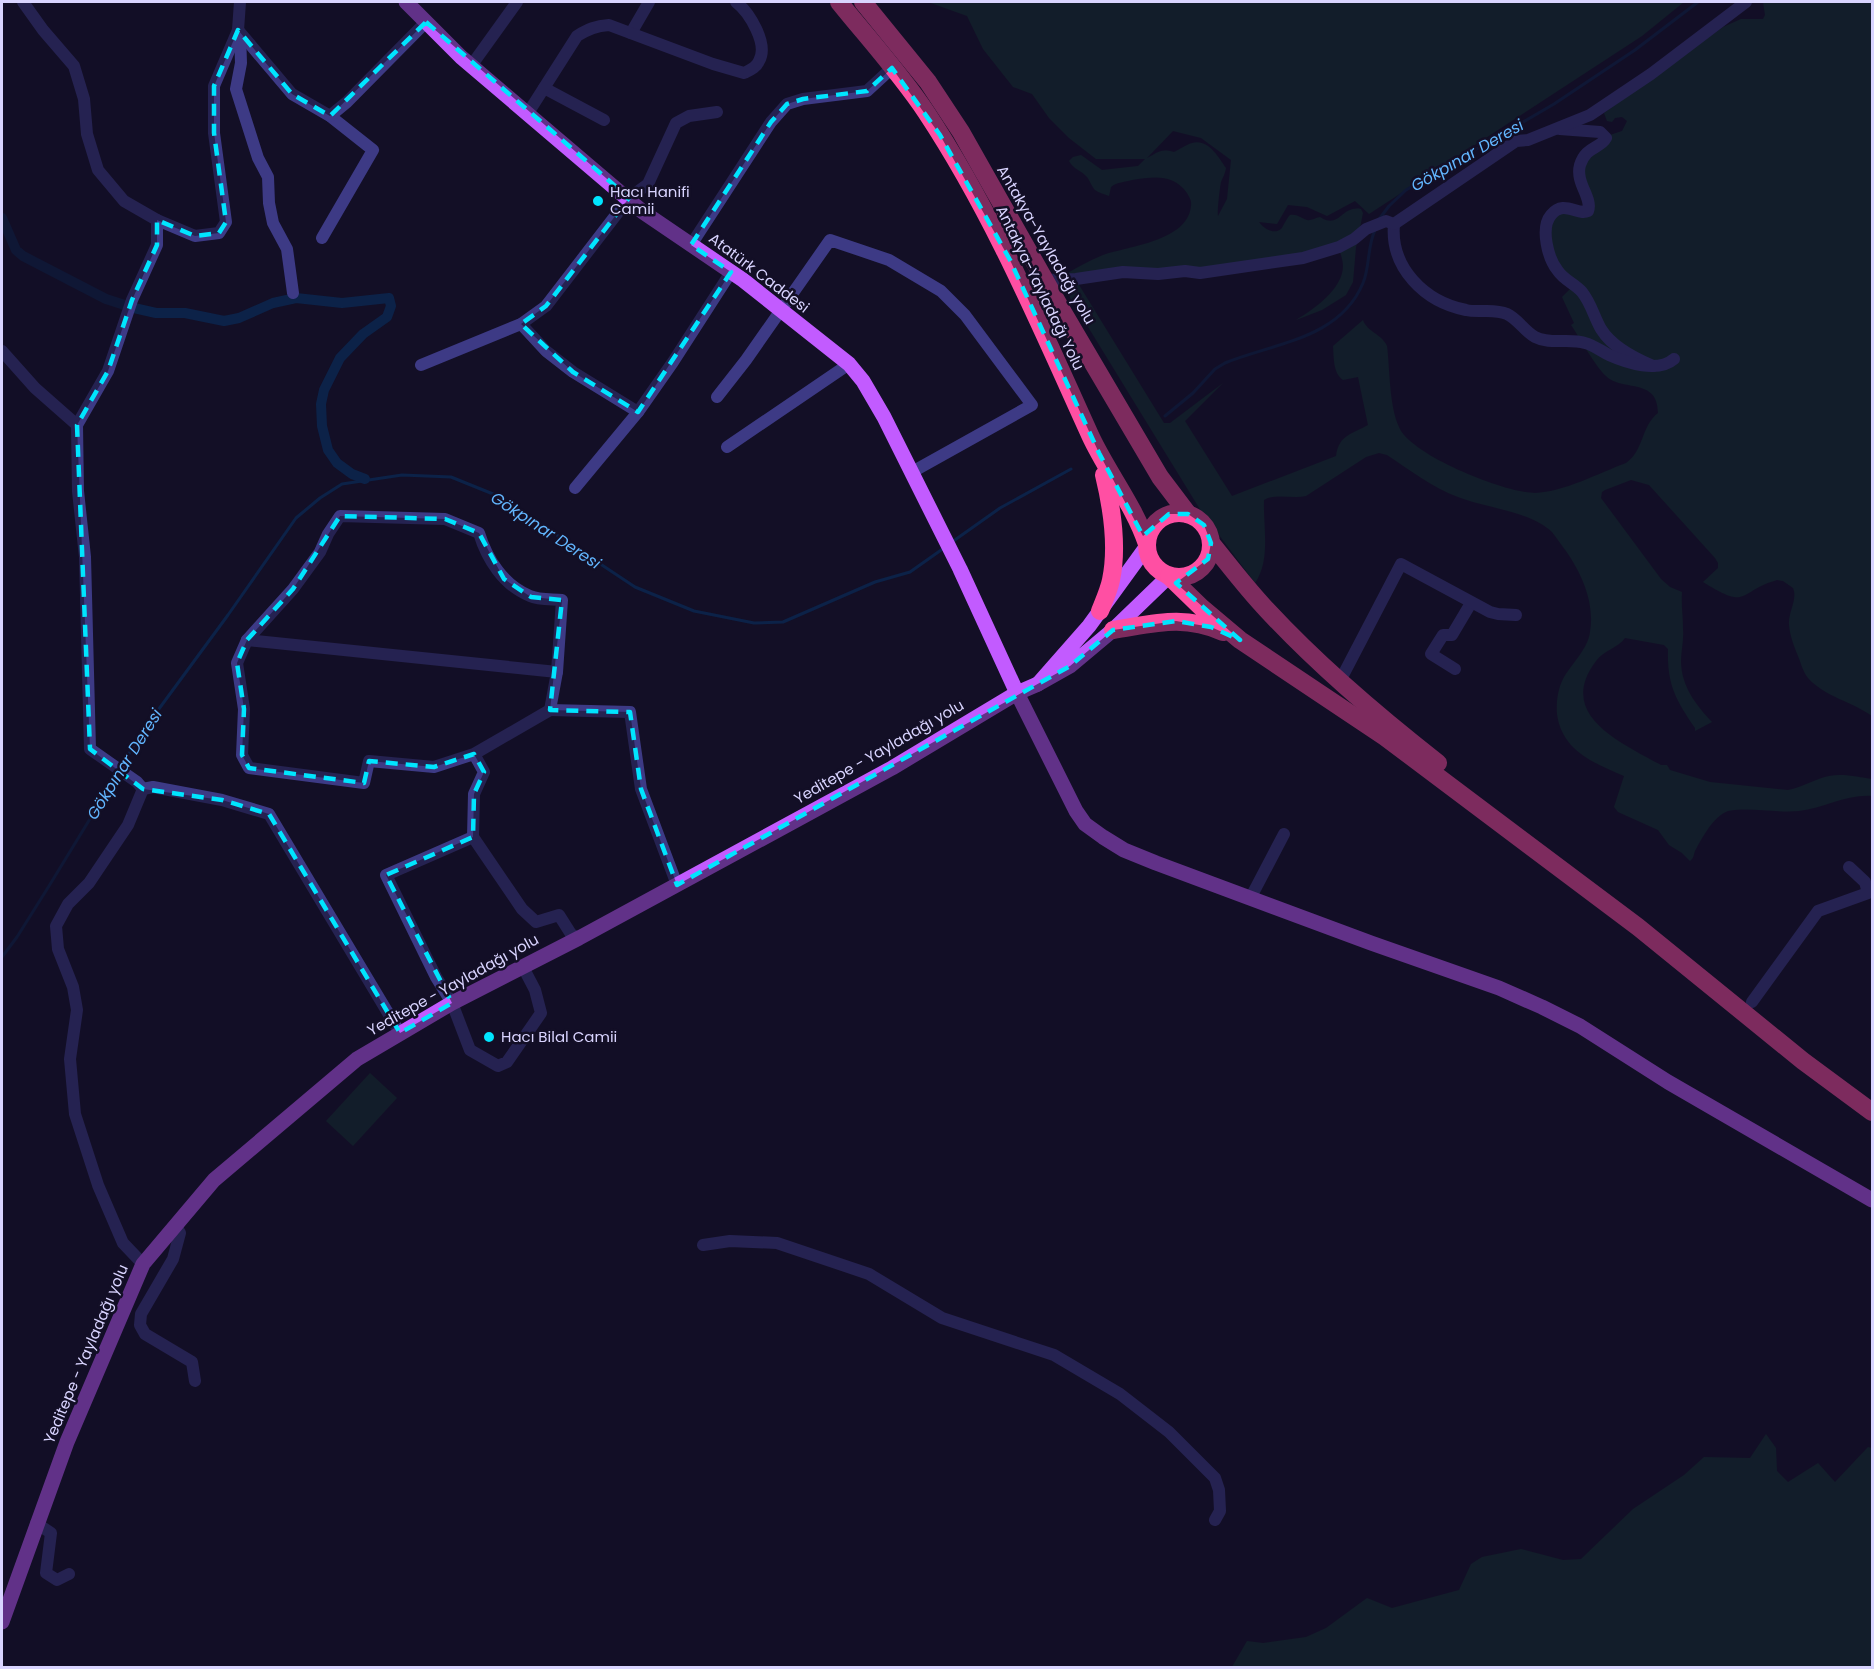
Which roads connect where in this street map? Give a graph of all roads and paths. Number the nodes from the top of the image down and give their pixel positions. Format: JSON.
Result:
{"nodes":[{"id":1,"x":23,"y":2,"type":"edge"},
{"id":2,"x":240,"y":2,"type":"edge"},
{"id":3,"x":406,"y":2,"type":"edge"},
{"id":4,"x":517,"y":2,"type":"edge"},
{"id":5,"x":649,"y":2,"type":"edge"},
{"id":6,"x":736,"y":2,"type":"edge"},
{"id":7,"x":839,"y":2,"type":"edge"},
{"id":8,"x":863,"y":2,"type":"edge"},
{"id":9,"x":1746,"y":2,"type":"edge"},
{"id":10,"x":426,"y":22,"type":"junction"},
{"id":11,"x":239,"y":31,"type":"junction"},
{"id":12,"x":631,"y":33,"type":"junction"},
{"id":13,"x":471,"y":66,"type":"junction"},
{"id":14,"x":892,"y":68,"type":"junction"},
{"id":15,"x":544,"y":88,"type":"junction"},
{"id":16,"x":528,"y":112,"type":"junction"},
{"id":17,"x":717,"y":112,"type":"dead end"},
{"id":18,"x":330,"y":116,"type":"junction"},
{"id":19,"x":604,"y":120,"type":"dead end"},
{"id":20,"x":1553,"y":129,"type":"junction"},
{"id":21,"x":629,"y":198,"type":"junction"},
{"id":22,"x":157,"y":220,"type":"junction"},
{"id":23,"x":1390,"y":223,"type":"junction"},
{"id":24,"x":322,"y":237,"type":"dead end"},
{"id":25,"x":691,"y":244,"type":"junction"},
{"id":26,"x":731,"y":272,"type":"junction"},
{"id":27,"x":1045,"y":280,"type":"junction"},
{"id":28,"x":293,"y":293,"type":"dead end"},
{"id":29,"x":779,"y":310,"type":"junction"},
{"id":30,"x":521,"y":324,"type":"junction"},
{"id":31,"x":2,"y":351,"type":"edge"},
{"id":32,"x":1674,"y":359,"type":"dead end"},
{"id":33,"x":849,"y":364,"type":"junction"},
{"id":34,"x":421,"y":365,"type":"dead end"},
{"id":35,"x":1653,"y":366,"type":"junction"},
{"id":36,"x":717,"y":397,"type":"dead end"},
{"id":37,"x":638,"y":412,"type":"junction"},
{"id":38,"x":77,"y":425,"type":"junction"},
{"id":39,"x":728,"y":447,"type":"dead end"},
{"id":40,"x":1099,"y":453,"type":"junction"},
{"id":41,"x":912,"y":472,"type":"junction"},
{"id":42,"x":575,"y":488,"type":"dead end"},
{"id":43,"x":1188,"y":514,"type":"junction"},
{"id":44,"x":1211,"y":543,"type":"junction"},
{"id":45,"x":1147,"y":545,"type":"junction"},
{"id":46,"x":1169,"y":576,"type":"junction"},
{"id":47,"x":1472,"y":603,"type":"junction"},
{"id":48,"x":1100,"y":611,"type":"junction"},
{"id":49,"x":1515,"y":615,"type":"dead end"},
{"id":50,"x":1113,"y":630,"type":"junction"},
{"id":51,"x":247,"y":640,"type":"junction"},
{"id":52,"x":1240,"y":640,"type":"junction"},
{"id":53,"x":1455,"y":669,"type":"dead end"},
{"id":54,"x":556,"y":672,"type":"junction"},
{"id":55,"x":1340,"y":681,"type":"junction"},
{"id":56,"x":1038,"y":684,"type":"junction"},
{"id":57,"x":1017,"y":693,"type":"junction"},
{"id":58,"x":550,"y":710,"type":"junction"},
{"id":59,"x":474,"y":754,"type":"junction"},
{"id":60,"x":140,"y":785,"type":"junction"},
{"id":61,"x":1284,"y":834,"type":"dead end"},
{"id":62,"x":473,"y":837,"type":"junction"},
{"id":63,"x":1849,"y":867,"type":"dead end"},
{"id":64,"x":677,"y":885,"type":"junction"},
{"id":65,"x":1251,"y":897,"type":"junction"},
{"id":66,"x":579,"y":938,"type":"junction"},
{"id":67,"x":523,"y":967,"type":"junction"},
{"id":68,"x":1752,"y":1002,"type":"junction"},
{"id":69,"x":452,"y":1003,"type":"junction"},
{"id":70,"x":400,"y":1033,"type":"junction"},
{"id":71,"x":1872,"y":1097,"type":"edge"},
{"id":72,"x":1872,"y":1112,"type":"edge"},
{"id":73,"x":1872,"y":1200,"type":"edge"},
{"id":74,"x":176,"y":1226,"type":"junction"},
{"id":75,"x":703,"y":1245,"type":"dead end"},
{"id":76,"x":143,"y":1264,"type":"junction"},
{"id":77,"x":195,"y":1381,"type":"dead end"},
{"id":78,"x":1215,"y":1520,"type":"dead end"},
{"id":79,"x":36,"y":1523,"type":"junction"},
{"id":80,"x":69,"y":1574,"type":"dead end"},
{"id":81,"x":2,"y":1622,"type":"edge"}],
"edges":[{"from":1,"to":22,"type":"street"},
{"from":2,"to":11,"type":"street"},
{"from":3,"to":10,"type":"main road","name":"Atatürk Caddesi"},
{"from":4,"to":13,"type":"street"},
{"from":5,"to":12,"type":"street"},
{"from":6,"to":12,"type":"street"},
{"from":7,"to":14,"type":"highway","name":"Antakya-Yayladağı Yolu"},
{"from":8,"to":27,"type":"highway","name":"Antakya-Yayladağı yolu"},
{"from":9,"to":20,"type":"street"},
{"from":10,"to":13,"type":"main road","name":"Atatürk Caddesi"},
{"from":10,"to":18,"type":"street"},
{"from":11,"to":18,"type":"street"},
{"from":11,"to":22,"type":"street"},
{"from":11,"to":28,"type":"street"},
{"from":12,"to":15,"type":"street"},
{"from":13,"to":16,"type":"main road","name":"Atatürk Caddesi"},
{"from":14,"to":25,"type":"street"},
{"from":14,"to":40,"type":"highway","name":"Antakya-Yayladağı Yolu"},
{"from":15,"to":16,"type":"street"},
{"from":15,"to":19,"type":"street"},
{"from":16,"to":21,"type":"main road","name":"Atatürk Caddesi"},
{"from":17,"to":21,"type":"street"},
{"from":18,"to":24,"type":"street"},
{"from":20,"to":23,"type":"street"},
{"from":20,"to":35,"type":"street"},
{"from":21,"to":25,"type":"main road","name":"Atatürk Caddesi"},
{"from":21,"to":30,"type":"street"},
{"from":22,"to":38,"type":"street"},
{"from":23,"to":27,"type":"street"},
{"from":23,"to":35,"type":"street"},
{"from":25,"to":26,"type":"main road","name":"Atatürk Caddesi"},
{"from":26,"to":29,"type":"main road","name":"Atatürk Caddesi"},
{"from":26,"to":37,"type":"street"},
{"from":27,"to":43,"type":"highway","name":"Antakya-Yayladağı yolu"},
{"from":29,"to":33,"type":"main road","name":"Atatürk Caddesi"},
{"from":29,"to":36,"type":"street"},
{"from":29,"to":41,"type":"street"},
{"from":30,"to":34,"type":"street"},
{"from":30,"to":37,"type":"street"},
{"from":31,"to":38,"type":"street"},
{"from":32,"to":35,"type":"street"},
{"from":33,"to":39,"type":"street"},
{"from":33,"to":41,"type":"main road","name":"Atatürk Caddesi"},
{"from":37,"to":42,"type":"street"},
{"from":38,"to":60,"type":"street"},
{"from":40,"to":45,"type":"highway","name":"Antakya-Yayladağı Yolu"},
{"from":40,"to":48,"type":"highway"},
{"from":41,"to":57,"type":"main road","name":"Atatürk Caddesi"},
{"from":43,"to":44,"type":"highway"},
{"from":43,"to":45,"type":"highway"},
{"from":44,"to":46,"type":"highway"},
{"from":44,"to":55,"type":"highway"},
{"from":45,"to":46,"type":"highway"},
{"from":45,"to":48,"type":"main road","name":"Yeditepe - Yayladağı yolu"},
{"from":46,"to":50,"type":"main road","name":"Yeditepe - Yayladağı yolu"},
{"from":46,"to":52,"type":"highway"},
{"from":47,"to":49,"type":"street"},
{"from":47,"to":53,"type":"street"},
{"from":47,"to":55,"type":"street"},
{"from":48,"to":56,"type":"main road","name":"Yeditepe - Yayladağı yolu"},
{"from":50,"to":52,"type":"highway"},
{"from":50,"to":56,"type":"main road","name":"Yeditepe - Yayladağı yolu"},
{"from":51,"to":54,"type":"street"},
{"from":51,"to":54,"type":"street"},
{"from":51,"to":59,"type":"street"},
{"from":52,"to":72,"type":"highway"},
{"from":54,"to":58,"type":"street"},
{"from":55,"to":68,"type":"highway"},
{"from":56,"to":57,"type":"main road","name":"Yeditepe - Yayladağı yolu"},
{"from":57,"to":64,"type":"main road","name":"Yeditepe - Yayladağı yolu"},
{"from":57,"to":65,"type":"main road","name":"Atatürk Caddesi"},
{"from":58,"to":59,"type":"street"},
{"from":58,"to":64,"type":"street"},
{"from":59,"to":62,"type":"street"},
{"from":60,"to":70,"type":"street"},
{"from":60,"to":76,"type":"street"},
{"from":61,"to":65,"type":"street"},
{"from":62,"to":66,"type":"street"},
{"from":62,"to":69,"type":"street"},
{"from":63,"to":68,"type":"street"},
{"from":64,"to":66,"type":"main road","name":"Yeditepe - Yayladağı yolu"},
{"from":65,"to":73,"type":"main road","name":"Atatürk Caddesi"},
{"from":66,"to":67,"type":"main road","name":"Yeditepe - Yayladağı yolu"},
{"from":67,"to":69,"type":"main road","name":"Yeditepe - Yayladağı yolu"},
{"from":67,"to":69,"type":"street"},
{"from":68,"to":71,"type":"highway"},
{"from":69,"to":70,"type":"main road","name":"Yeditepe - Yayladağı yolu"},
{"from":70,"to":74,"type":"main road","name":"Yeditepe - Yayladağı yolu"},
{"from":74,"to":76,"type":"main road","name":"Yeditepe - Yayladağı yolu"},
{"from":74,"to":77,"type":"street"},
{"from":75,"to":78,"type":"street"},
{"from":76,"to":79,"type":"main road","name":"Yeditepe - Yayladağı yolu"},
{"from":79,"to":80,"type":"street"},
{"from":79,"to":81,"type":"main road","name":"Yeditepe - Yayladağı yolu"}]}
